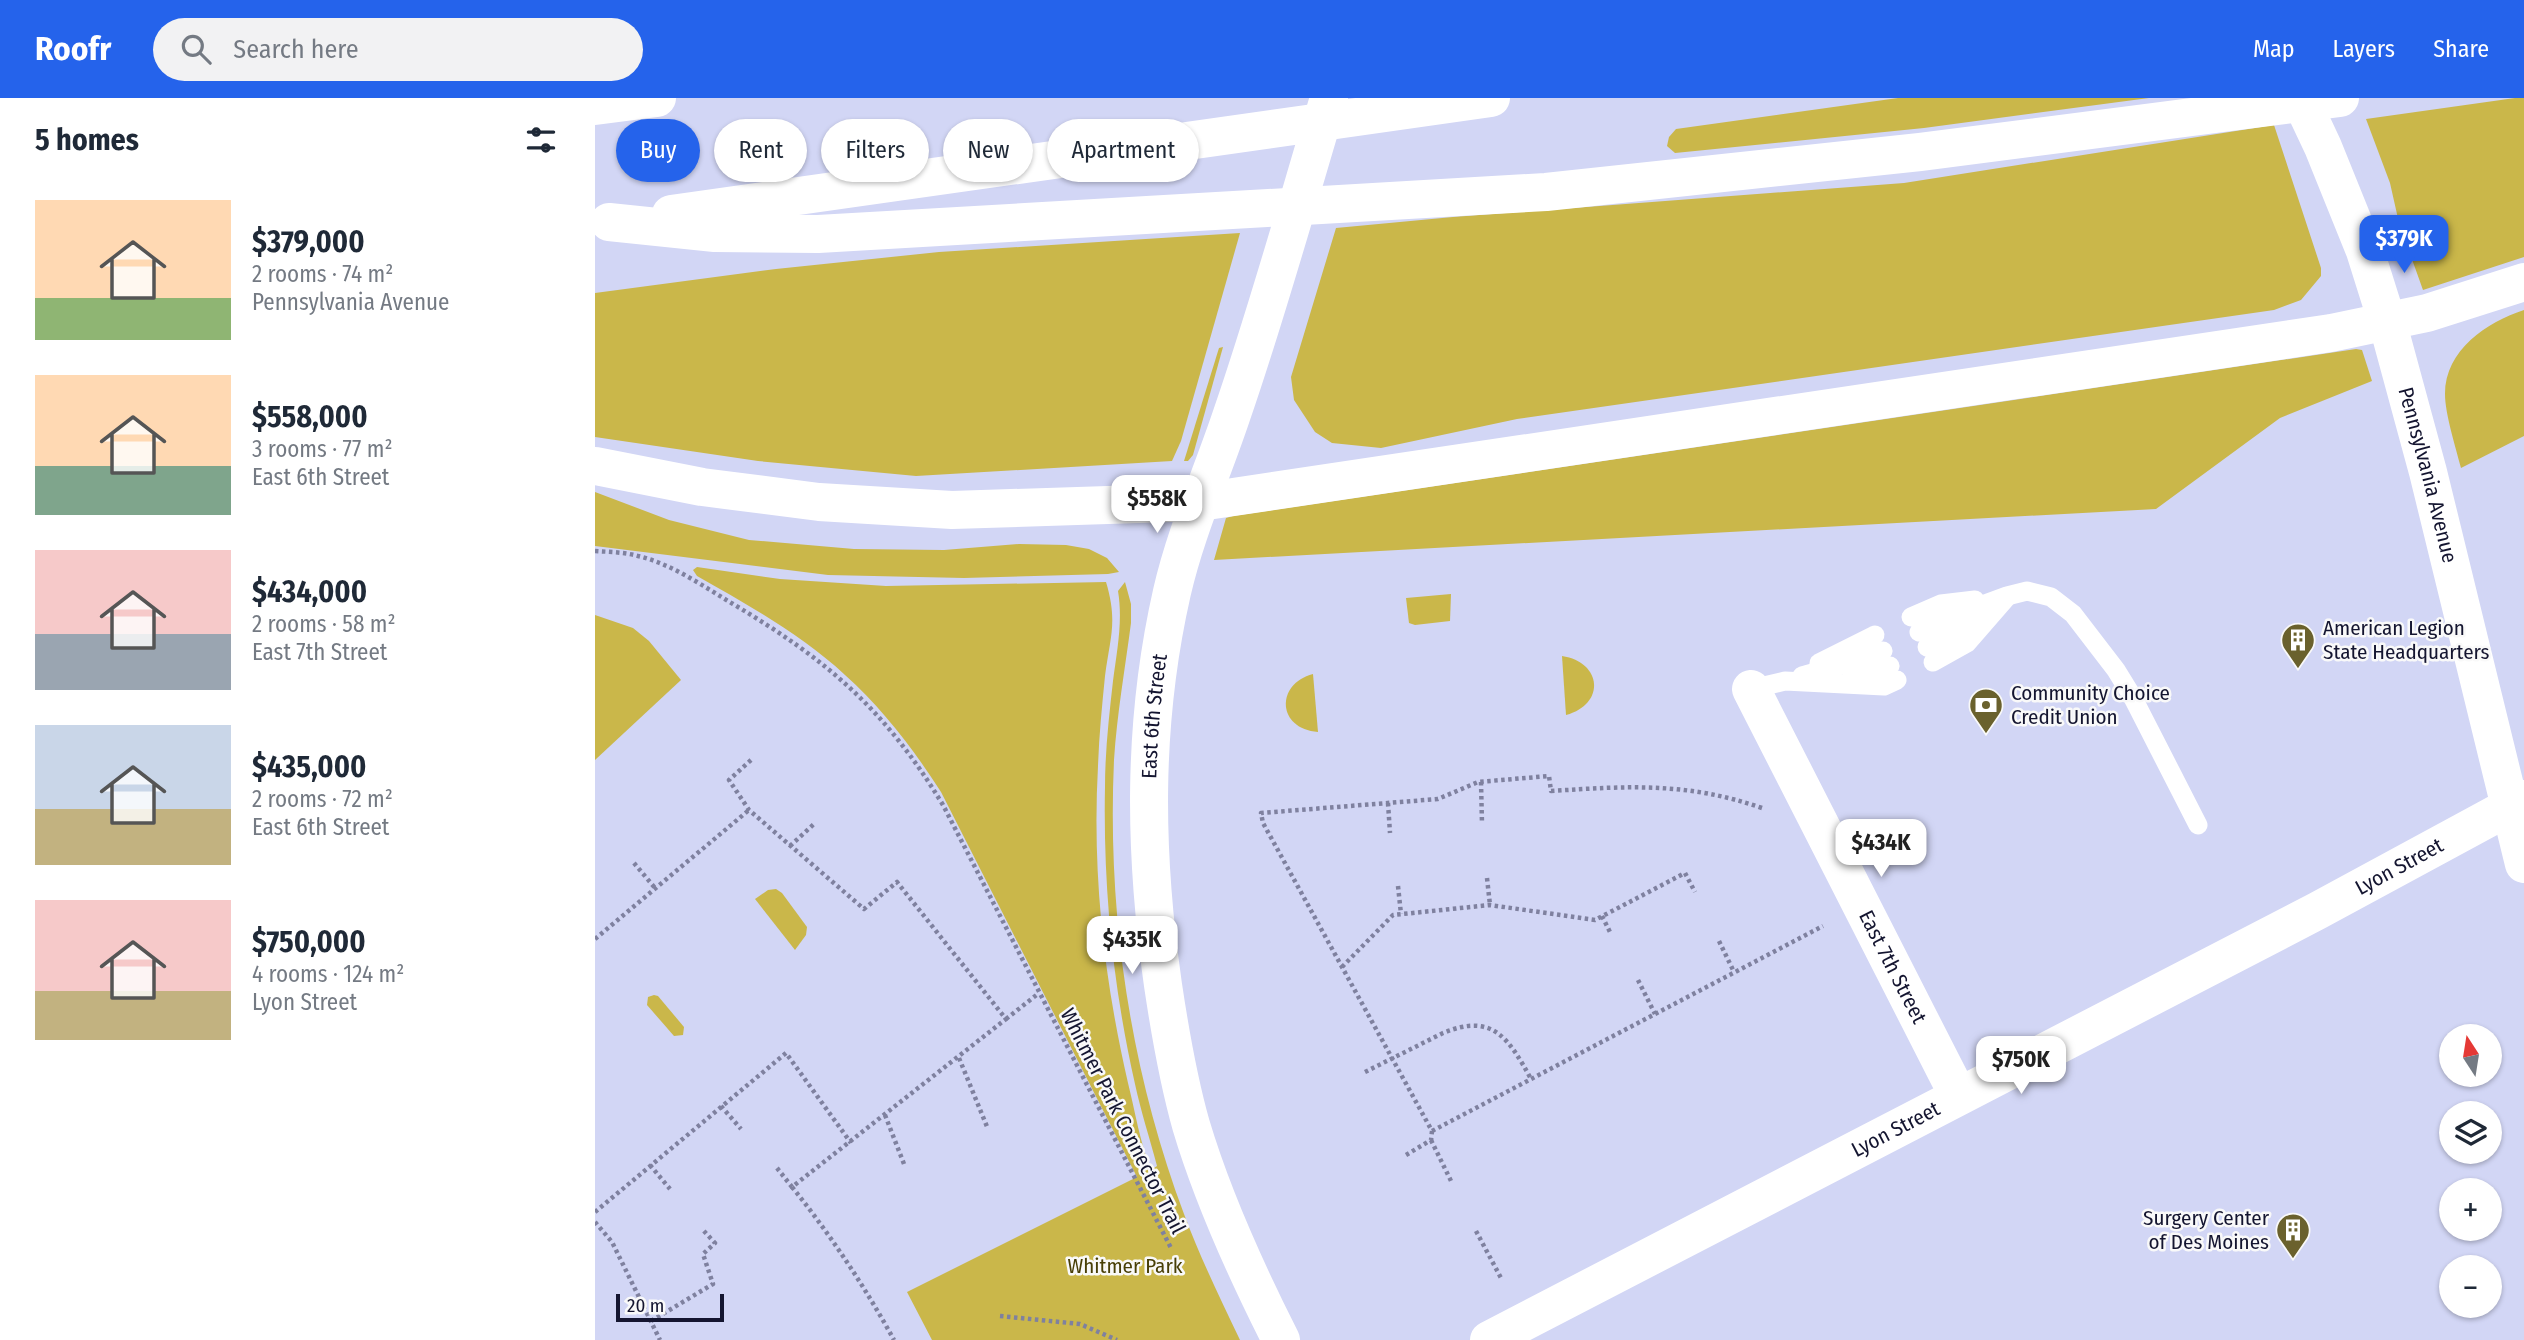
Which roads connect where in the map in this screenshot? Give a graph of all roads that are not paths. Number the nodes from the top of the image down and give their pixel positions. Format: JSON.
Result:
{"nodes":[{"id":1,"x":657,"y":98,"type":"edge"},
{"id":2,"x":1329,"y":98,"type":"edge"},
{"id":3,"x":1491,"y":98,"type":"edge"},
{"id":4,"x":2300,"y":98,"type":"edge"},
{"id":5,"x":2340,"y":98,"type":"edge"},
{"id":6,"x":595,"y":106,"type":"edge"},
{"id":7,"x":602,"y":223,"type":"edge"},
{"id":8,"x":2524,"y":282,"type":"edge"},
{"id":9,"x":2387,"y":321,"type":"junction"},
{"id":10,"x":595,"y":466,"type":"edge"},
{"id":11,"x":1200,"y":502,"type":"junction"},
{"id":12,"x":2007,"y":596,"type":"junction"},
{"id":13,"x":1768,"y":685,"type":"junction"},
{"id":14,"x":2517,"y":803,"type":"edge"},
{"id":15,"x":2198,"y":825,"type":"dead end"},
{"id":16,"x":2524,"y":864,"type":"edge"},
{"id":17,"x":1958,"y":1095,"type":"junction"},
{"id":18,"x":1281,"y":1340,"type":"edge"},
{"id":19,"x":1489,"y":1340,"type":"edge"}],
"edges":[{"from":1,"to":6,"type":"main road"},
{"from":2,"to":11,"type":"main road","name":"East 6th Street"},
{"from":3,"to":7,"type":"main road"},
{"from":4,"to":9,"type":"main road","name":"Pennsylvania Avenue"},
{"from":5,"to":7,"type":"main road"},
{"from":8,"to":9,"type":"main road"},
{"from":9,"to":11,"type":"main road"},
{"from":9,"to":14,"type":"main road","name":"Pennsylvania Avenue"},
{"from":10,"to":11,"type":"main road"},
{"from":11,"to":18,"type":"main road","name":"East 6th Street"},
{"from":12,"to":12,"type":"lane"},
{"from":12,"to":15,"type":"lane"},
{"from":13,"to":13,"type":"lane"},
{"from":13,"to":17,"type":"main road","name":"East 7th Street"},
{"from":14,"to":16,"type":"main road","name":"Pennsylvania Avenue"},
{"from":14,"to":17,"type":"main road","name":"Lyon Street"},
{"from":17,"to":19,"type":"main road","name":"Lyon Street"}]}
